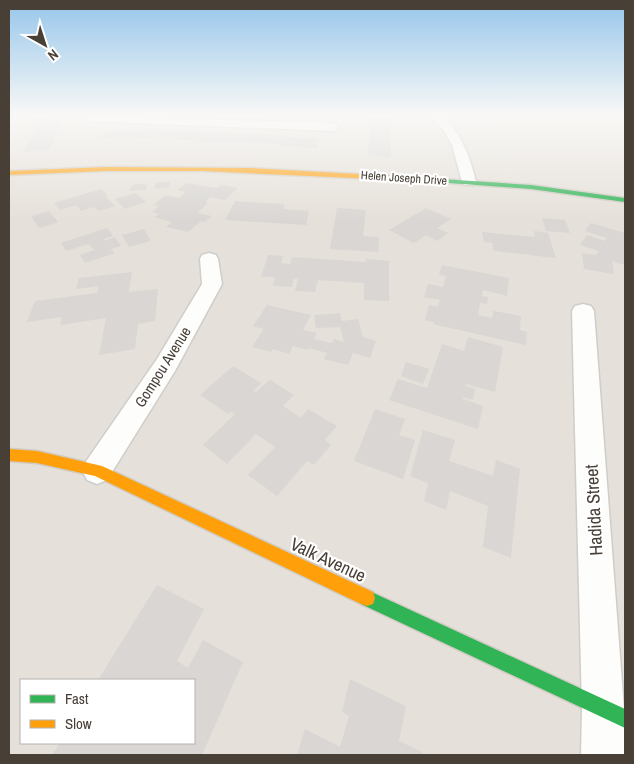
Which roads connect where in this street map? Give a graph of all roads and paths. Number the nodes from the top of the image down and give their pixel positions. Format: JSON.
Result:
{"nodes":[{"id":1,"x":462,"y":150,"type":"edge"},
{"id":2,"x":9,"y":173,"type":"edge"},
{"id":3,"x":469,"y":182,"type":"junction"},
{"id":4,"x":625,"y":200,"type":"edge"},
{"id":5,"x":209,"y":259,"type":"dead end"},
{"id":6,"x":583,"y":311,"type":"dead end"},
{"id":7,"x":9,"y":455,"type":"edge"},
{"id":8,"x":97,"y":470,"type":"junction"},
{"id":9,"x":614,"y":714,"type":"edge"},
{"id":10,"x":603,"y":755,"type":"edge"}],
"edges":[{"from":1,"to":3,"type":"street","name":"Helen Joseph Drive"},
{"from":2,"to":3,"type":"street","name":"Helen Joseph Drive"},
{"from":3,"to":4,"type":"street","name":"Helen Joseph Drive"},
{"from":5,"to":8,"type":"street","name":"Gompou Avenue"},
{"from":6,"to":9,"type":"street","name":"Hadida Street"},
{"from":7,"to":8,"type":"street","name":"Valk Avenue"},
{"from":8,"to":9,"type":"street","name":"Valk Avenue"},
{"from":9,"to":10,"type":"street","name":"Hadida Street"}]}
